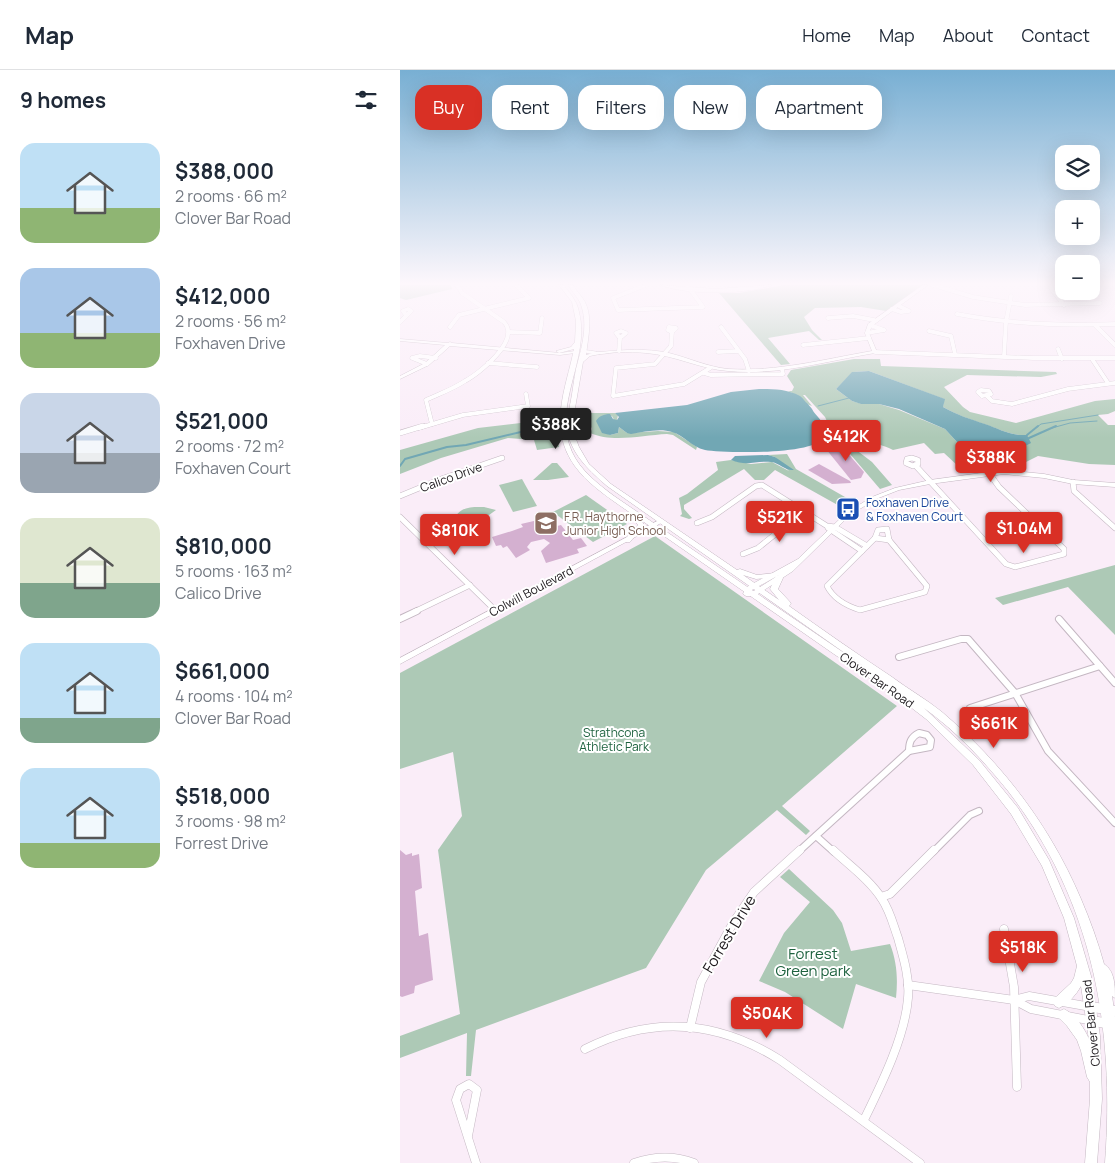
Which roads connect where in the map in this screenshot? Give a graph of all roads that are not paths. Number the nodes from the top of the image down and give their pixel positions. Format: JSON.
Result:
{"nodes":[{"id":1,"x":507,"y":336,"type":"edge"},
{"id":2,"x":578,"y":336,"type":"edge"},
{"id":3,"x":585,"y":336,"type":"edge"},
{"id":4,"x":673,"y":336,"type":"edge"},
{"id":5,"x":727,"y":336,"type":"edge"},
{"id":6,"x":861,"y":336,"type":"edge"},
{"id":7,"x":868,"y":336,"type":"edge"},
{"id":8,"x":951,"y":336,"type":"edge"},
{"id":9,"x":1005,"y":336,"type":"edge"},
{"id":10,"x":620,"y":338,"type":"dead end"},
{"id":11,"x":400,"y":340,"type":"edge"},
{"id":12,"x":584,"y":342,"type":"junction"},
{"id":13,"x":450,"y":343,"type":"junction"},
{"id":14,"x":577,"y":343,"type":"junction"},
{"id":15,"x":803,"y":345,"type":"dead end"},
{"id":16,"x":501,"y":347,"type":"junction"},
{"id":17,"x":1058,"y":349,"type":"dead end"},
{"id":18,"x":598,"y":351,"type":"junction"},
{"id":19,"x":617,"y":351,"type":"junction"},
{"id":20,"x":738,"y":351,"type":"junction"},
{"id":21,"x":559,"y":352,"type":"junction"},
{"id":22,"x":580,"y":352,"type":"junction"},
{"id":23,"x":718,"y":352,"type":"dead end"},
{"id":24,"x":875,"y":352,"type":"junction"},
{"id":25,"x":665,"y":354,"type":"junction"},
{"id":26,"x":955,"y":354,"type":"junction"},
{"id":27,"x":1004,"y":356,"type":"junction"},
{"id":28,"x":436,"y":358,"type":"junction"},
{"id":29,"x":1115,"y":358,"type":"edge"},
{"id":30,"x":1062,"y":359,"type":"junction"},
{"id":31,"x":1092,"y":359,"type":"junction"},
{"id":32,"x":577,"y":362,"type":"junction"},
{"id":33,"x":488,"y":363,"type":"junction"},
{"id":34,"x":427,"y":364,"type":"junction"},
{"id":35,"x":537,"y":367,"type":"dead end"},
{"id":36,"x":710,"y":368,"type":"junction"},
{"id":37,"x":782,"y":369,"type":"junction"},
{"id":38,"x":749,"y":371,"type":"junction"},
{"id":39,"x":704,"y":373,"type":"junction"},
{"id":40,"x":472,"y":377,"type":"junction"},
{"id":41,"x":400,"y":378,"type":"edge"},
{"id":42,"x":480,"y":381,"type":"dead end"},
{"id":43,"x":1108,"y":382,"type":"junction"},
{"id":44,"x":1115,"y":383,"type":"edge"},
{"id":45,"x":526,"y":394,"type":"dead end"},
{"id":46,"x":987,"y":396,"type":"dead end"},
{"id":47,"x":432,"y":424,"type":"junction"},
{"id":48,"x":400,"y":433,"type":"edge"},
{"id":49,"x":502,"y":458,"type":"dead end"},
{"id":50,"x":915,"y":465,"type":"dead end"},
{"id":51,"x":989,"y":473,"type":"junction"},
{"id":52,"x":930,"y":482,"type":"junction"},
{"id":53,"x":1074,"y":482,"type":"junction"},
{"id":54,"x":1115,"y":485,"type":"edge"},
{"id":55,"x":400,"y":496,"type":"edge"},
{"id":56,"x":619,"y":502,"type":"junction"},
{"id":57,"x":804,"y":511,"type":"junction"},
{"id":58,"x":400,"y":517,"type":"edge"},
{"id":59,"x":661,"y":521,"type":"junction"},
{"id":60,"x":697,"y":523,"type":"dead end"},
{"id":61,"x":654,"y":525,"type":"junction"},
{"id":62,"x":831,"y":528,"type":"junction"},
{"id":63,"x":1115,"y":528,"type":"edge"},
{"id":64,"x":875,"y":538,"type":"junction"},
{"id":65,"x":628,"y":540,"type":"junction"},
{"id":66,"x":889,"y":540,"type":"junction"},
{"id":67,"x":867,"y":546,"type":"junction"},
{"id":68,"x":862,"y":551,"type":"junction"},
{"id":69,"x":743,"y":554,"type":"dead end"},
{"id":70,"x":728,"y":566,"type":"junction"},
{"id":71,"x":775,"y":576,"type":"junction"},
{"id":72,"x":470,"y":585,"type":"junction"},
{"id":73,"x":754,"y":590,"type":"junction"},
{"id":74,"x":495,"y":610,"type":"junction"},
{"id":75,"x":795,"y":613,"type":"junction"},
{"id":76,"x":400,"y":619,"type":"edge"},
{"id":77,"x":1059,"y":619,"type":"dead end"},
{"id":78,"x":898,"y":658,"type":"dead end"},
{"id":79,"x":400,"y":661,"type":"edge"},
{"id":80,"x":1100,"y":666,"type":"junction"},
{"id":81,"x":1115,"y":683,"type":"edge"},
{"id":82,"x":1015,"y":693,"type":"junction"},
{"id":83,"x":970,"y":708,"type":"dead end"},
{"id":84,"x":909,"y":751,"type":"dead end"},
{"id":85,"x":979,"y":811,"type":"dead end"},
{"id":86,"x":1115,"y":823,"type":"edge"},
{"id":87,"x":816,"y":836,"type":"junction"},
{"id":88,"x":881,"y":897,"type":"junction"},
{"id":89,"x":1004,"y":929,"type":"dead end"},
{"id":90,"x":1083,"y":960,"type":"junction"},
{"id":91,"x":1098,"y":962,"type":"junction"},
{"id":92,"x":908,"y":985,"type":"junction"},
{"id":93,"x":1115,"y":992,"type":"edge"},
{"id":94,"x":1014,"y":1000,"type":"junction"},
{"id":95,"x":1059,"y":1002,"type":"junction"},
{"id":96,"x":1092,"y":1007,"type":"junction"},
{"id":97,"x":1112,"y":1010,"type":"edge"},
{"id":98,"x":1064,"y":1015,"type":"junction"},
{"id":99,"x":1093,"y":1021,"type":"junction"},
{"id":100,"x":1112,"y":1024,"type":"edge"},
{"id":101,"x":690,"y":1028,"type":"junction"},
{"id":102,"x":586,"y":1049,"type":"dead end"},
{"id":103,"x":1017,"y":1086,"type":"dead end"},
{"id":104,"x":1115,"y":1091,"type":"edge"},
{"id":105,"x":1097,"y":1094,"type":"junction"},
{"id":106,"x":1115,"y":1095,"type":"edge"},
{"id":107,"x":864,"y":1120,"type":"junction"},
{"id":108,"x":468,"y":1136,"type":"junction"},
{"id":109,"x":476,"y":1163,"type":"edge"},
{"id":110,"x":634,"y":1163,"type":"edge"},
{"id":111,"x":694,"y":1163,"type":"edge"},
{"id":112,"x":920,"y":1163,"type":"edge"},
{"id":113,"x":1091,"y":1163,"type":"edge"},
{"id":114,"x":1111,"y":1163,"type":"edge"}],
"edges":[{"from":1,"to":16,"type":"street"},
{"from":2,"to":14,"type":"main road"},
{"from":3,"to":12,"type":"main road"},
{"from":4,"to":25,"type":"street"},
{"from":5,"to":20,"type":"street"},
{"from":6,"to":15,"type":"street"},
{"from":7,"to":24,"type":"street"},
{"from":8,"to":26,"type":"street"},
{"from":9,"to":27,"type":"street"},
{"from":10,"to":19,"type":"street"},
{"from":11,"to":13,"type":"street"},
{"from":12,"to":18,"type":"main road"},
{"from":12,"to":22,"type":"main road"},
{"from":13,"to":16,"type":"street"},
{"from":13,"to":28,"type":"street"},
{"from":14,"to":21,"type":"main road"},
{"from":14,"to":22,"type":"main road"},
{"from":16,"to":21,"type":"street"},
{"from":16,"to":33,"type":"street"},
{"from":17,"to":30,"type":"street"},
{"from":18,"to":19,"type":"street"},
{"from":18,"to":22,"type":"street"},
{"from":18,"to":32,"type":"main road"},
{"from":19,"to":25,"type":"street"},
{"from":20,"to":23,"type":"street"},
{"from":20,"to":38,"type":"street"},
{"from":21,"to":22,"type":"street"},
{"from":21,"to":32,"type":"main road"},
{"from":22,"to":32,"type":"main road"},
{"from":24,"to":26,"type":"street"},
{"from":24,"to":37,"type":"street"},
{"from":25,"to":36,"type":"street"},
{"from":25,"to":39,"type":"street"},
{"from":26,"to":27,"type":"street"},
{"from":27,"to":30,"type":"street"},
{"from":28,"to":34,"type":"street"},
{"from":28,"to":34,"type":"street"},
{"from":29,"to":31,"type":"street"},
{"from":30,"to":31,"type":"street"},
{"from":31,"to":43,"type":"street"},
{"from":32,"to":56,"type":"main road","name":"Clover Bar Road"},
{"from":32,"to":59,"type":"main road","name":"Clover Bar Road"},
{"from":33,"to":35,"type":"street"},
{"from":33,"to":40,"type":"street"},
{"from":34,"to":41,"type":"street"},
{"from":36,"to":38,"type":"street"},
{"from":36,"to":39,"type":"street"},
{"from":37,"to":38,"type":"street"},
{"from":37,"to":39,"type":"street"},
{"from":40,"to":42,"type":"street"},
{"from":40,"to":47,"type":"street"},
{"from":43,"to":44,"type":"street"},
{"from":43,"to":46,"type":"street"},
{"from":45,"to":47,"type":"street"},
{"from":47,"to":48,"type":"street"},
{"from":49,"to":55,"type":"street","name":"Calico Drive"},
{"from":50,"to":52,"type":"street"},
{"from":51,"to":52,"type":"street"},
{"from":51,"to":52,"type":"street"},
{"from":51,"to":53,"type":"street"},
{"from":52,"to":62,"type":"street"},
{"from":53,"to":54,"type":"street"},
{"from":53,"to":63,"type":"street"},
{"from":56,"to":61,"type":"main road","name":"Clover Bar Road"},
{"from":56,"to":65,"type":"main road"},
{"from":57,"to":60,"type":"street"},
{"from":57,"to":62,"type":"street"},
{"from":57,"to":69,"type":"street"},
{"from":58,"to":72,"type":"street"},
{"from":59,"to":61,"type":"street","name":"Colwill Boulevard"},
{"from":59,"to":70,"type":"main road","name":"Clover Bar Road"},
{"from":61,"to":65,"type":"street","name":"Colwill Boulevard"},
{"from":61,"to":73,"type":"main road","name":"Clover Bar Road"},
{"from":62,"to":67,"type":"street"},
{"from":62,"to":68,"type":"street"},
{"from":62,"to":71,"type":"street"},
{"from":64,"to":66,"type":"street"},
{"from":64,"to":66,"type":"street"},
{"from":64,"to":67,"type":"street"},
{"from":65,"to":74,"type":"street","name":"Colwill Boulevard"},
{"from":66,"to":68,"type":"street"},
{"from":67,"to":68,"type":"street"},
{"from":70,"to":71,"type":"main road"},
{"from":70,"to":73,"type":"main road","name":"Clover Bar Road"},
{"from":71,"to":73,"type":"street"},
{"from":71,"to":75,"type":"main road"},
{"from":72,"to":74,"type":"street"},
{"from":72,"to":76,"type":"street"},
{"from":73,"to":75,"type":"main road","name":"Clover Bar Road"},
{"from":73,"to":90,"type":"main road","name":"Clover Bar Road"},
{"from":74,"to":79,"type":"street","name":"Colwill Boulevard"},
{"from":75,"to":91,"type":"main road","name":"Clover Bar Road"},
{"from":77,"to":80,"type":"street"},
{"from":78,"to":82,"type":"street"},
{"from":80,"to":81,"type":"street"},
{"from":80,"to":82,"type":"street"},
{"from":82,"to":83,"type":"street"},
{"from":82,"to":86,"type":"street"},
{"from":84,"to":87,"type":"street","name":"Forrest Drive"},
{"from":85,"to":88,"type":"street"},
{"from":87,"to":88,"type":"street"},
{"from":87,"to":101,"type":"street","name":"Forrest Drive"},
{"from":88,"to":92,"type":"street"},
{"from":89,"to":94,"type":"street"},
{"from":90,"to":95,"type":"main road"},
{"from":90,"to":96,"type":"main road","name":"Clover Bar Road"},
{"from":91,"to":93,"type":"main road"},
{"from":91,"to":97,"type":"main road","name":"Clover Bar Road"},
{"from":92,"to":94,"type":"street"},
{"from":92,"to":107,"type":"street"},
{"from":94,"to":95,"type":"street"},
{"from":94,"to":98,"type":"street"},
{"from":94,"to":103,"type":"street"},
{"from":95,"to":96,"type":"street"},
{"from":96,"to":97,"type":"street"},
{"from":96,"to":99,"type":"main road","name":"Clover Bar Road"},
{"from":97,"to":100,"type":"main road","name":"Clover Bar Road"},
{"from":98,"to":99,"type":"street"},
{"from":98,"to":105,"type":"main road"},
{"from":99,"to":100,"type":"street"},
{"from":99,"to":105,"type":"main road","name":"Clover Bar Road"},
{"from":100,"to":104,"type":"main road","name":"Clover Bar Road"},
{"from":101,"to":102,"type":"street"},
{"from":101,"to":107,"type":"street"},
{"from":105,"to":113,"type":"main road","name":"Clover Bar Road"},
{"from":106,"to":114,"type":"main road"},
{"from":107,"to":112,"type":"street"},
{"from":108,"to":108,"type":"street"},
{"from":108,"to":109,"type":"street"},
{"from":110,"to":111,"type":"street"}]}
